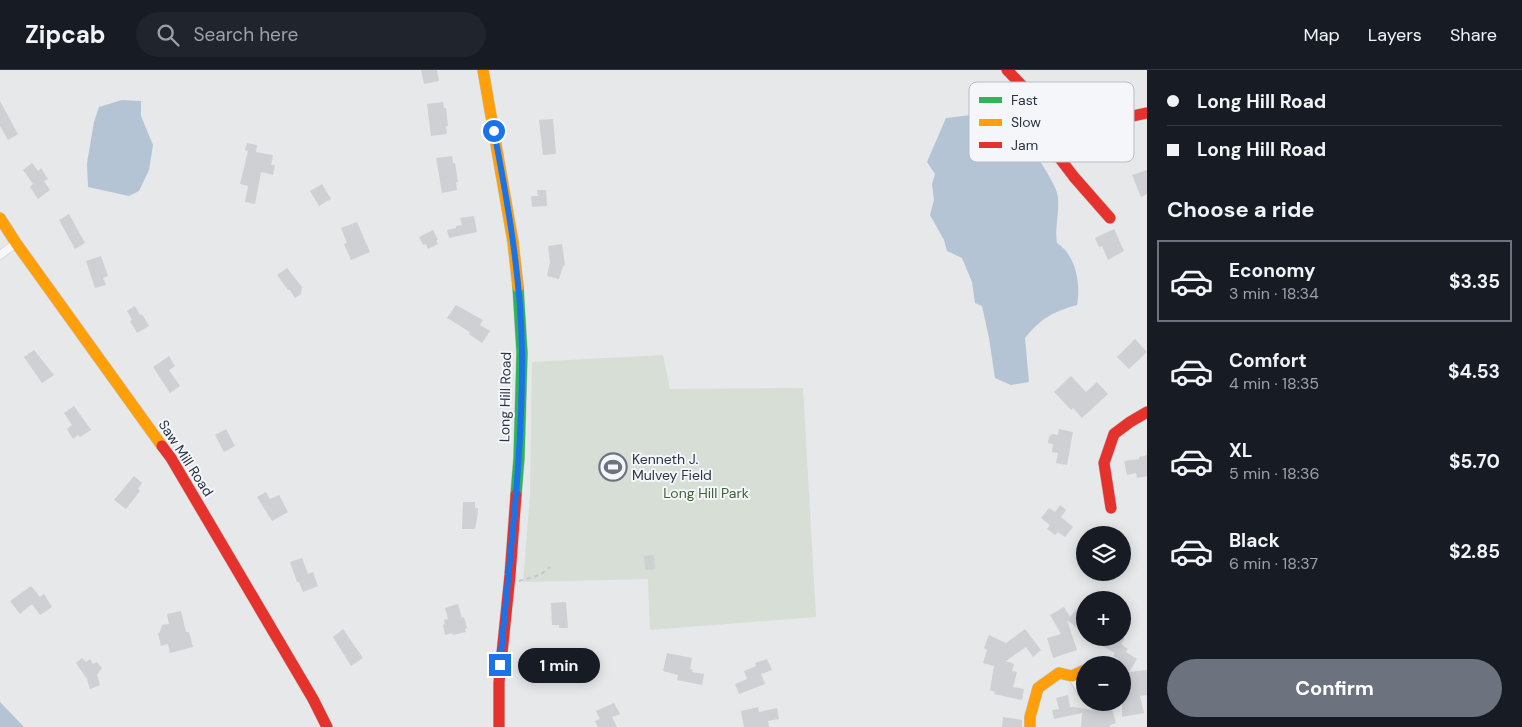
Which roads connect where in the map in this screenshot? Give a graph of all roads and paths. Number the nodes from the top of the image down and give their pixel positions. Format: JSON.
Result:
{"nodes":[{"id":1,"x":483,"y":70,"type":"edge"},
{"id":2,"x":1007,"y":70,"type":"edge"},
{"id":3,"x":1019,"y":82,"type":"edge"},
{"id":4,"x":1147,"y":112,"type":"edge"},
{"id":5,"x":1134,"y":116,"type":"edge"},
{"id":6,"x":1063,"y":162,"type":"edge"},
{"id":7,"x":0,"y":218,"type":"edge"},
{"id":8,"x":1110,"y":218,"type":"dead end"},
{"id":9,"x":16,"y":243,"type":"junction"},
{"id":10,"x":0,"y":255,"type":"edge"},
{"id":11,"x":1147,"y":412,"type":"edge"},
{"id":12,"x":1111,"y":508,"type":"dead end"},
{"id":13,"x":550,"y":567,"type":"dead end"},
{"id":14,"x":517,"y":581,"type":"dead end"},
{"id":15,"x":1076,"y":674,"type":"edge"},
{"id":16,"x":1072,"y":676,"type":"junction"},
{"id":17,"x":1076,"y":683,"type":"edge"},
{"id":18,"x":497,"y":726,"type":"edge"},
{"id":19,"x":327,"y":727,"type":"edge"},
{"id":20,"x":1030,"y":727,"type":"edge"}],
"edges":[{"from":1,"to":18,"type":"street","name":"Long Hill Road"},
{"from":2,"to":3,"type":"street"},
{"from":4,"to":5,"type":"street"},
{"from":6,"to":8,"type":"street"},
{"from":7,"to":9,"type":"street","name":"Saw Mill Road"},
{"from":9,"to":10,"type":"street"},
{"from":9,"to":19,"type":"street","name":"Saw Mill Road"},
{"from":11,"to":12,"type":"street"},
{"from":13,"to":14,"type":"path"},
{"from":15,"to":16,"type":"street"},
{"from":16,"to":17,"type":"street"},
{"from":16,"to":20,"type":"street"}]}
